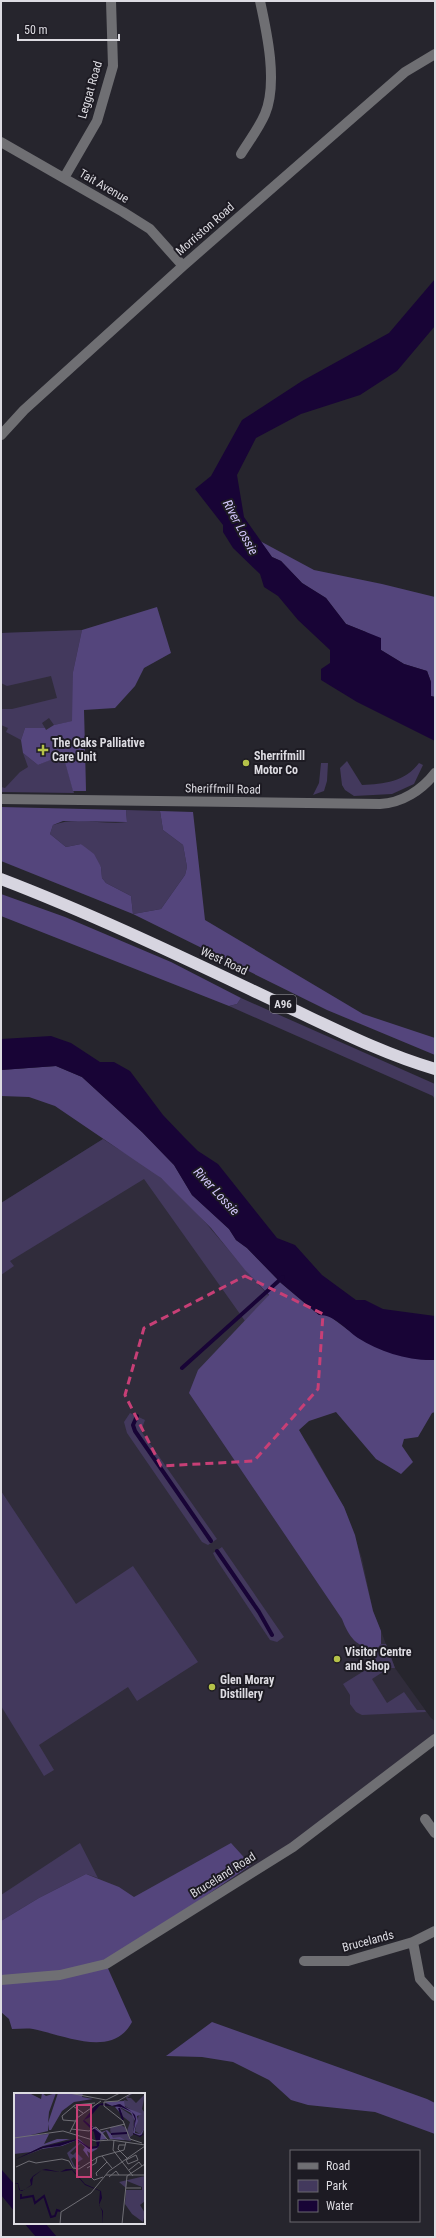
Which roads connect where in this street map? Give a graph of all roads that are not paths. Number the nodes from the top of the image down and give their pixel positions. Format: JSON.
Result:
{"nodes":[{"id":1,"x":111,"y":1,"type":"edge"},
{"id":2,"x":260,"y":1,"type":"edge"},
{"id":3,"x":435,"y":54,"type":"edge"},
{"id":4,"x":1,"y":142,"type":"edge"},
{"id":5,"x":241,"y":154,"type":"dead end"},
{"id":6,"x":64,"y":178,"type":"junction"},
{"id":7,"x":183,"y":266,"type":"junction"},
{"id":8,"x":1,"y":435,"type":"edge"},
{"id":9,"x":435,"y":773,"type":"edge"},
{"id":10,"x":1,"y":799,"type":"edge"},
{"id":11,"x":1,"y":879,"type":"edge"},
{"id":12,"x":435,"y":1069,"type":"edge"},
{"id":13,"x":435,"y":1739,"type":"edge"},
{"id":14,"x":425,"y":1819,"type":"dead end"},
{"id":15,"x":435,"y":1833,"type":"edge"},
{"id":16,"x":435,"y":1931,"type":"edge"},
{"id":17,"x":413,"y":1942,"type":"junction"},
{"id":18,"x":304,"y":1961,"type":"dead end"},
{"id":19,"x":1,"y":1980,"type":"edge"},
{"id":20,"x":435,"y":1996,"type":"edge"}],
"edges":[{"from":1,"to":6,"type":"street","name":"Leggat Road"},
{"from":2,"to":5,"type":"street"},
{"from":3,"to":7,"type":"street","name":"Morriston Road"},
{"from":4,"to":6,"type":"street","name":"Tait Avenue"},
{"from":6,"to":7,"type":"street","name":"Tait Avenue"},
{"from":7,"to":8,"type":"street","name":"Morriston Road"},
{"from":9,"to":10,"type":"street","name":"Sheriffmill Road"},
{"from":11,"to":12,"type":"highway","name":"West Road","number":"A96"},
{"from":13,"to":19,"type":"street","name":"Bruceland Road"},
{"from":14,"to":15,"type":"street"},
{"from":16,"to":17,"type":"street","name":"Brucelands"},
{"from":17,"to":18,"type":"street","name":"Brucelands"},
{"from":17,"to":20,"type":"street","name":"Brucelands"}]}
